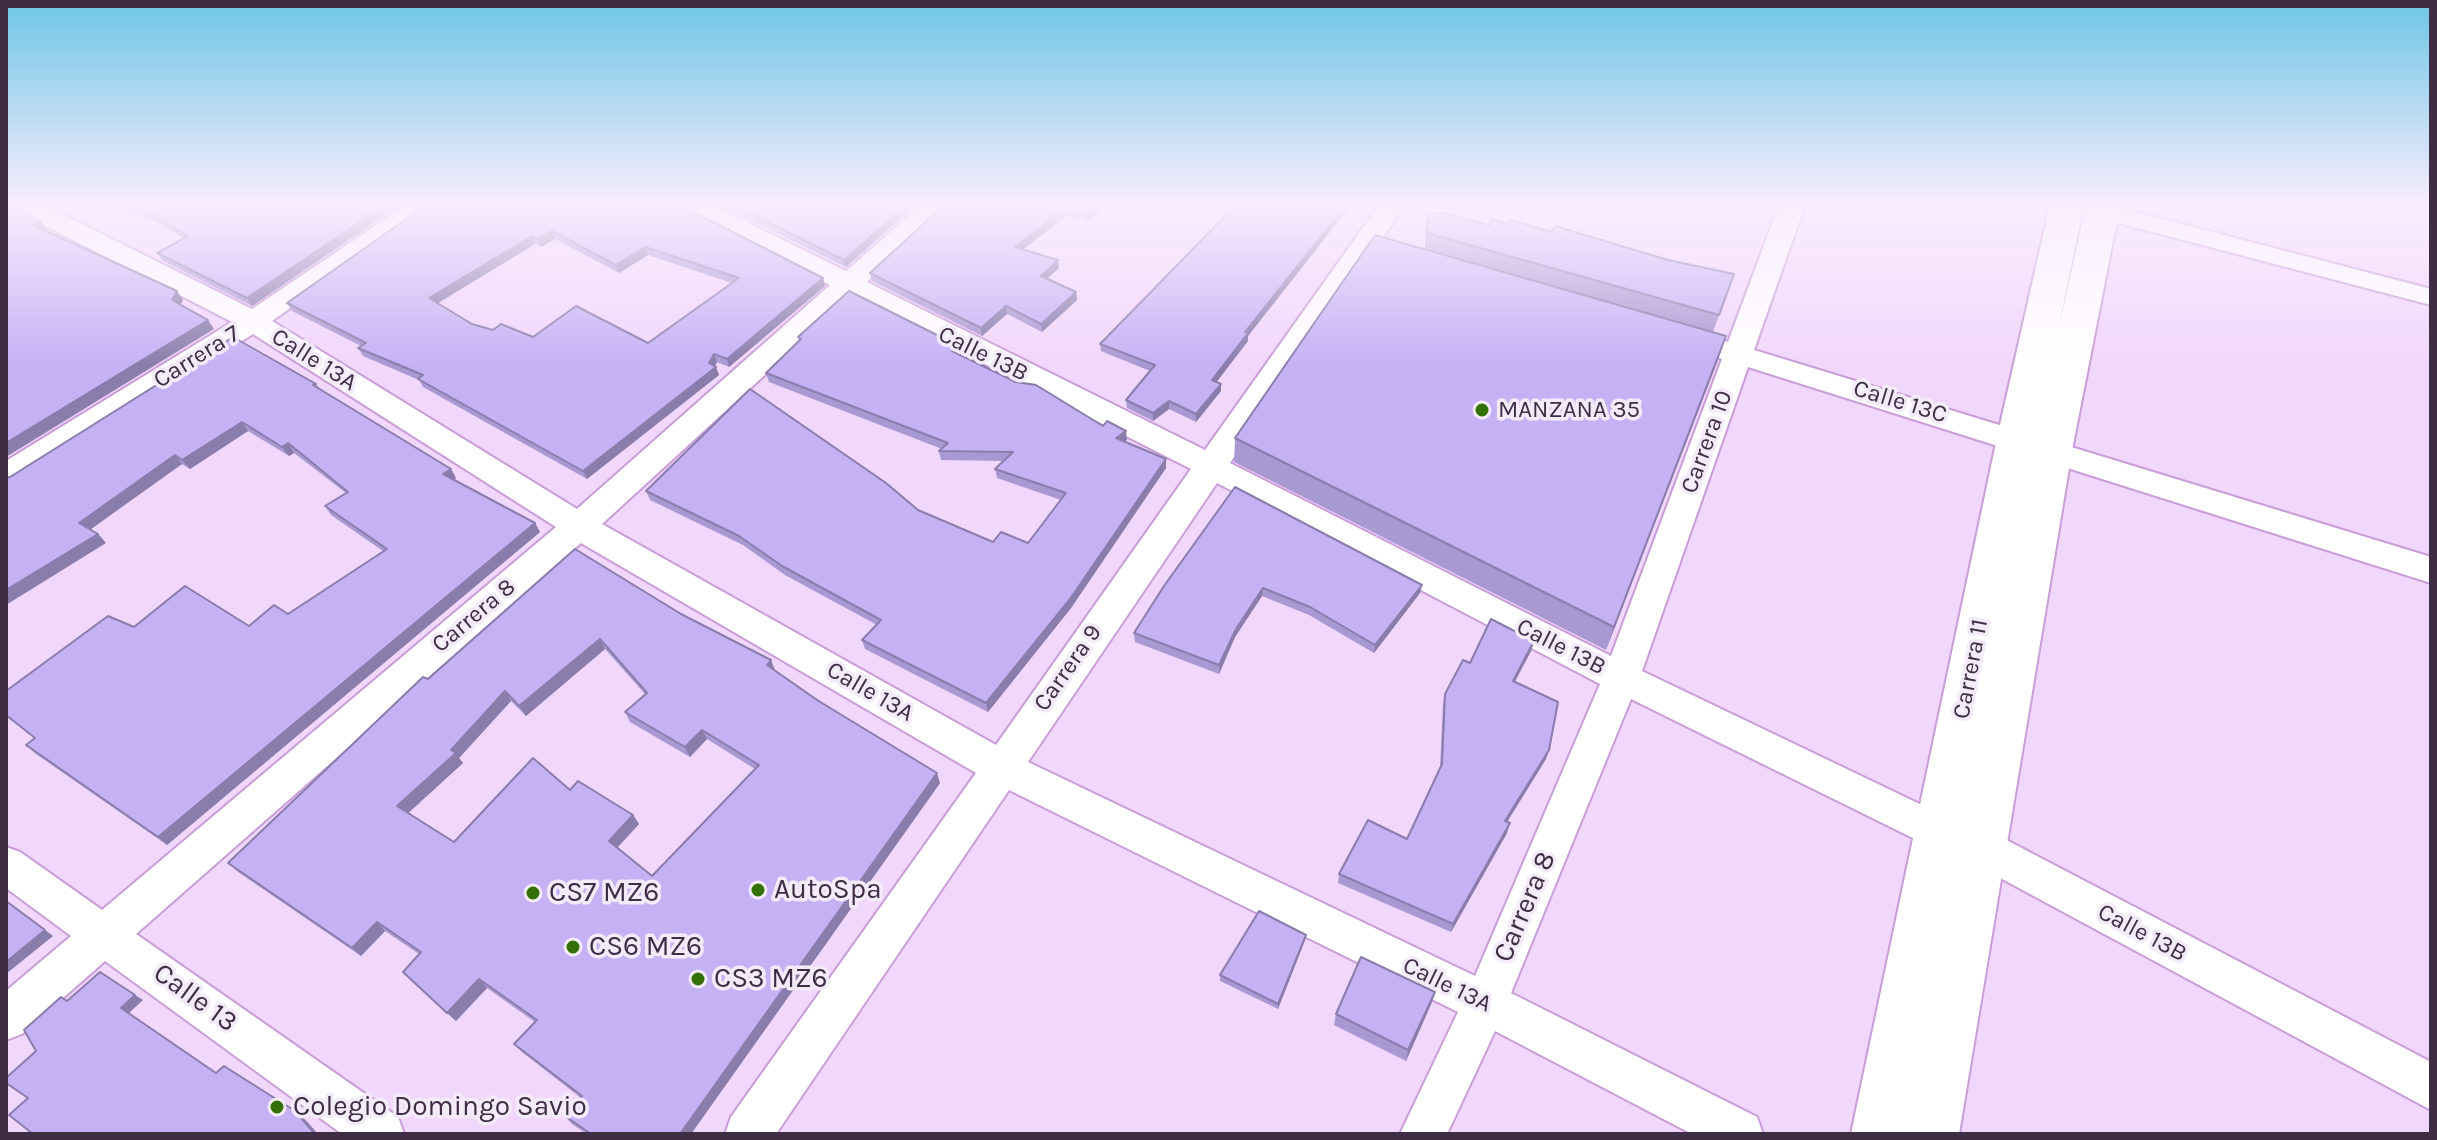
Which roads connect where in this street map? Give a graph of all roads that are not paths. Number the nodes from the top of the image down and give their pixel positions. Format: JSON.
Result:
{"nodes":[{"id":1,"x":129,"y":258,"type":"edge"},
{"id":2,"x":345,"y":258,"type":"edge"},
{"id":3,"x":793,"y":258,"type":"edge"},
{"id":4,"x":875,"y":258,"type":"edge"},
{"id":5,"x":1374,"y":258,"type":"edge"},
{"id":6,"x":1773,"y":258,"type":"edge"},
{"id":7,"x":2077,"y":258,"type":"edge"},
{"id":8,"x":2283,"y":258,"type":"edge"},
{"id":9,"x":844,"y":285,"type":"junction"},
{"id":10,"x":2431,"y":297,"type":"edge"},
{"id":11,"x":253,"y":321,"type":"junction"},
{"id":12,"x":1650,"y":327,"type":"edge"},
{"id":13,"x":1739,"y":353,"type":"junction"},
{"id":14,"x":2035,"y":444,"type":"junction"},
{"id":15,"x":1209,"y":465,"type":"junction"},
{"id":16,"x":6,"y":476,"type":"edge"},
{"id":17,"x":579,"y":526,"type":"junction"},
{"id":18,"x":2431,"y":570,"type":"edge"},
{"id":19,"x":1621,"y":678,"type":"junction"},
{"id":20,"x":1000,"y":767,"type":"junction"},
{"id":21,"x":1959,"y":839,"type":"junction"},
{"id":22,"x":6,"y":865,"type":"edge"},
{"id":23,"x":103,"y":932,"type":"junction"},
{"id":24,"x":1485,"y":1003,"type":"junction"},
{"id":25,"x":6,"y":1019,"type":"edge"},
{"id":26,"x":2431,"y":1087,"type":"edge"},
{"id":27,"x":381,"y":1134,"type":"edge"},
{"id":28,"x":748,"y":1134,"type":"edge"},
{"id":29,"x":1423,"y":1134,"type":"edge"},
{"id":30,"x":1740,"y":1134,"type":"edge"},
{"id":31,"x":1881,"y":1134,"type":"edge"},
{"id":32,"x":1929,"y":1134,"type":"edge"}],
"edges":[{"from":1,"to":11,"type":"street","name":"Calle 13A"},
{"from":2,"to":11,"type":"street","name":"Carrera 7"},
{"from":3,"to":9,"type":"street","name":"Calle 13B"},
{"from":4,"to":9,"type":"street","name":"Carrera 8"},
{"from":5,"to":15,"type":"street","name":"Carrera 9"},
{"from":6,"to":13,"type":"street","name":"Carrera 10"},
{"from":7,"to":14,"type":"main road","name":"Carrera 11"},
{"from":8,"to":10,"type":"street"},
{"from":9,"to":15,"type":"street","name":"Calle 13B"},
{"from":9,"to":17,"type":"street","name":"Carrera 8"},
{"from":11,"to":16,"type":"street","name":"Carrera 7"},
{"from":11,"to":17,"type":"street","name":"Calle 13A"},
{"from":12,"to":13,"type":"street","name":"Calle 13C"},
{"from":13,"to":14,"type":"street","name":"Calle 13C"},
{"from":13,"to":19,"type":"street","name":"Carrera 10"},
{"from":14,"to":18,"type":"street","name":"Calle 13C"},
{"from":14,"to":21,"type":"main road","name":"Carrera 11"},
{"from":15,"to":19,"type":"street","name":"Calle 13B"},
{"from":15,"to":20,"type":"street","name":"Carrera 9"},
{"from":17,"to":20,"type":"street","name":"Calle 13A"},
{"from":17,"to":23,"type":"street","name":"Carrera 8"},
{"from":19,"to":21,"type":"street","name":"Calle 13B"},
{"from":19,"to":24,"type":"street","name":"Carrera 8"},
{"from":20,"to":24,"type":"street","name":"Calle 13A"},
{"from":20,"to":28,"type":"street","name":"Carrera 9"},
{"from":21,"to":26,"type":"street","name":"Calle 13B"},
{"from":21,"to":31,"type":"main road","name":"Carrera 11"},
{"from":21,"to":32,"type":"main road","name":"Carrera 11"},
{"from":22,"to":23,"type":"street","name":"Calle 13"},
{"from":23,"to":25,"type":"street","name":"Carrera 8"},
{"from":23,"to":27,"type":"street","name":"Calle 13"},
{"from":24,"to":29,"type":"street","name":"Carrera 8"},
{"from":24,"to":30,"type":"street","name":"Calle 13A"}]}
